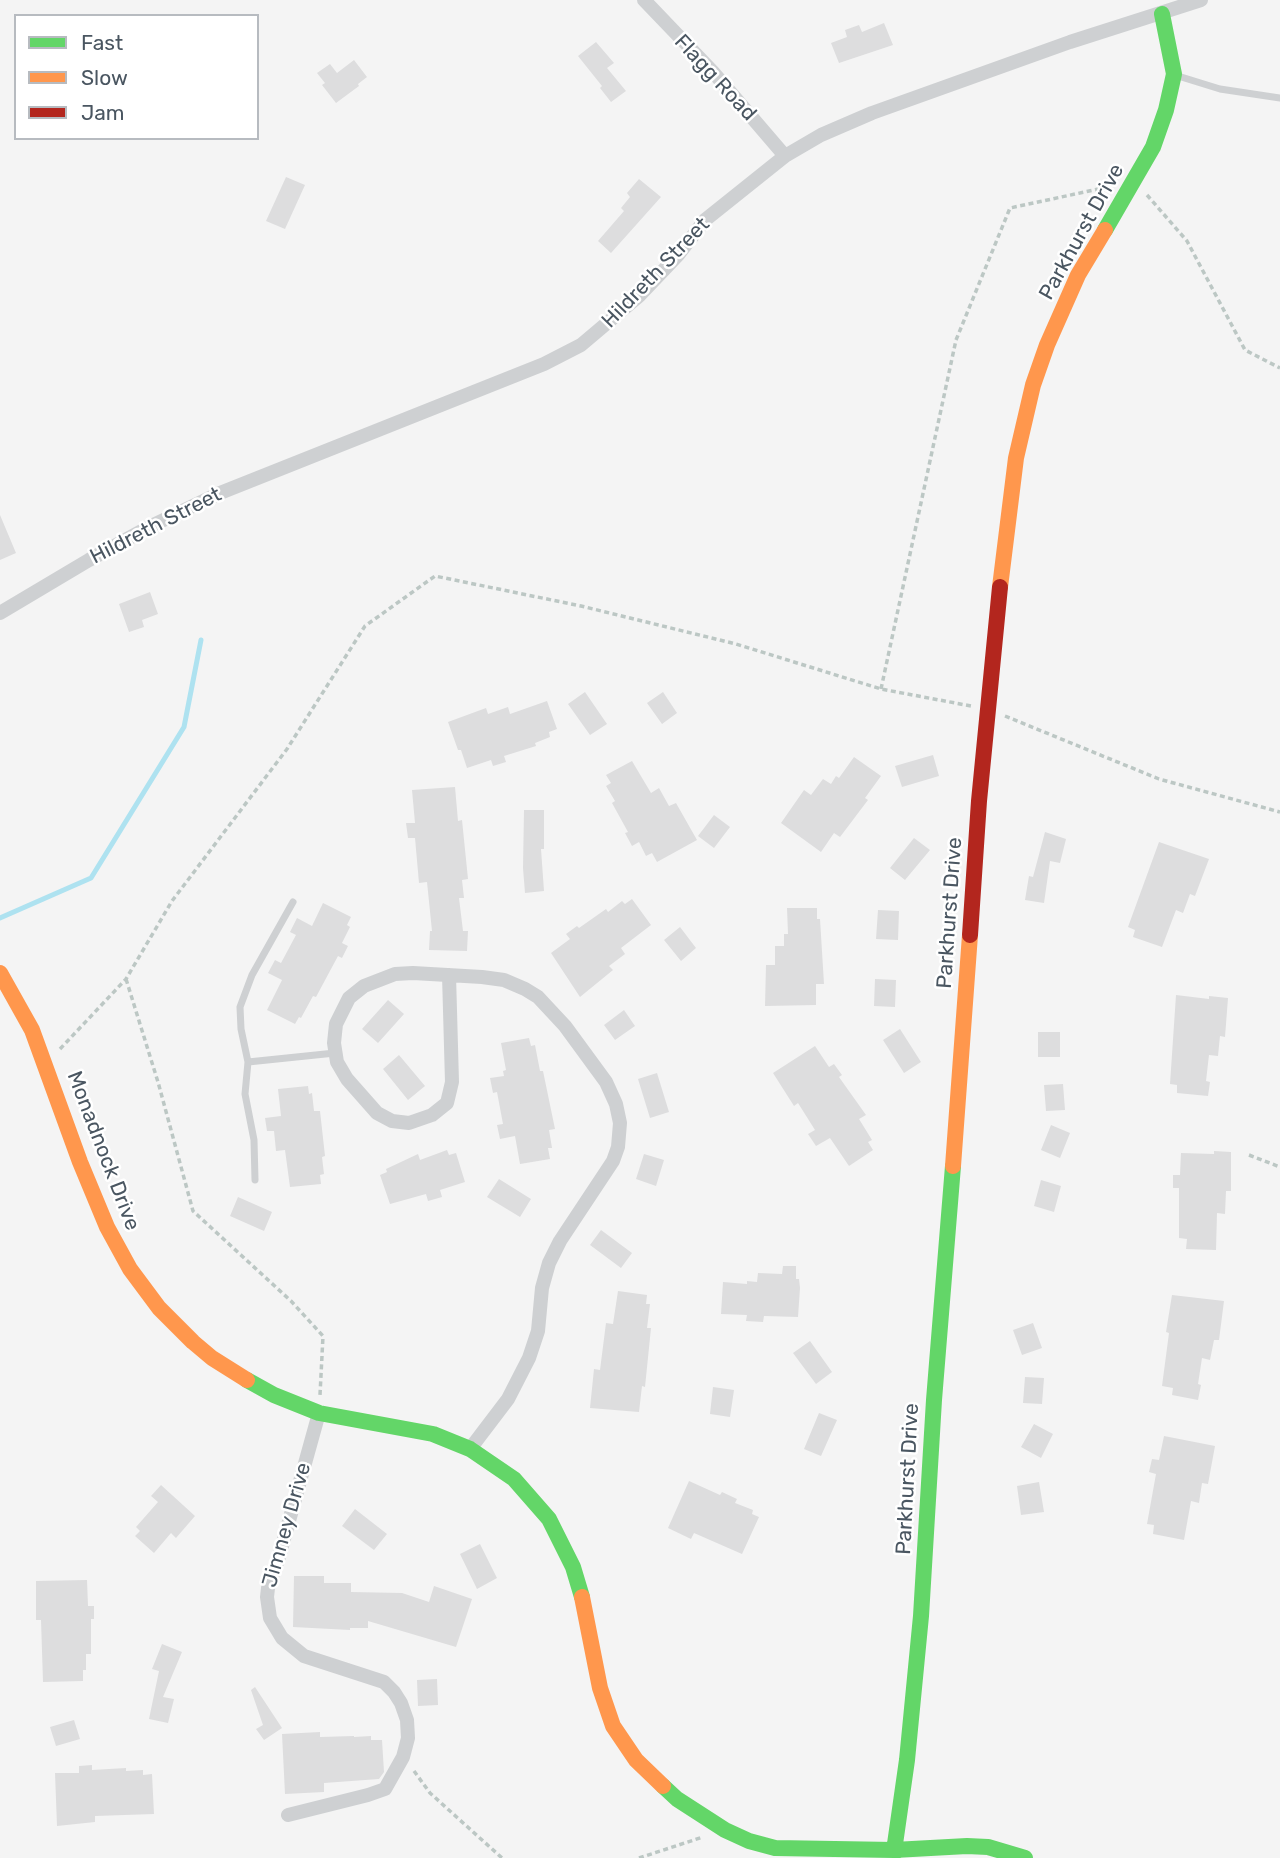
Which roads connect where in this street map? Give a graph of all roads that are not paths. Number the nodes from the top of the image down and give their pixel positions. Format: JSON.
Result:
{"nodes":[{"id":1,"x":644,"y":0,"type":"edge"},
{"id":2,"x":1201,"y":0,"type":"edge"},
{"id":3,"x":1162,"y":14,"type":"junction"},
{"id":4,"x":1174,"y":74,"type":"junction"},
{"id":5,"x":1280,"y":98,"type":"edge"},
{"id":6,"x":785,"y":156,"type":"junction"},
{"id":7,"x":0,"y":613,"type":"edge"},
{"id":8,"x":293,"y":902,"type":"dead end"},
{"id":9,"x":0,"y":974,"type":"edge"},
{"id":10,"x":449,"y":975,"type":"junction"},
{"id":11,"x":335,"y":1053,"type":"junction"},
{"id":12,"x":248,"y":1062,"type":"junction"},
{"id":13,"x":255,"y":1180,"type":"dead end"},
{"id":14,"x":320,"y":1413,"type":"junction"},
{"id":15,"x":470,"y":1449,"type":"junction"},
{"id":16,"x":288,"y":1815,"type":"dead end"},
{"id":17,"x":893,"y":1854,"type":"edge"},
{"id":18,"x":1025,"y":1858,"type":"edge"}],
"edges":[{"from":1,"to":6,"type":"street","name":"Flagg Road"},
{"from":2,"to":3,"type":"street","name":"Hildreth Street"},
{"from":3,"to":4,"type":"street","name":"Parkhurst Drive"},
{"from":3,"to":6,"type":"street","name":"Hildreth Street"},
{"from":4,"to":5,"type":"lane"},
{"from":4,"to":17,"type":"street","name":"Parkhurst Drive"},
{"from":6,"to":7,"type":"street","name":"Hildreth Street"},
{"from":8,"to":12,"type":"lane"},
{"from":9,"to":14,"type":"street","name":"Monadnock Drive"},
{"from":10,"to":11,"type":"street"},
{"from":10,"to":11,"type":"street"},
{"from":10,"to":15,"type":"street"},
{"from":11,"to":12,"type":"lane"},
{"from":12,"to":13,"type":"lane"},
{"from":14,"to":15,"type":"street","name":"Monadnock Drive"},
{"from":14,"to":16,"type":"street","name":"Jimney Drive"},
{"from":15,"to":17,"type":"street","name":"Monadnock Drive"},
{"from":17,"to":18,"type":"street","name":"Monadnock Drive"}]}
